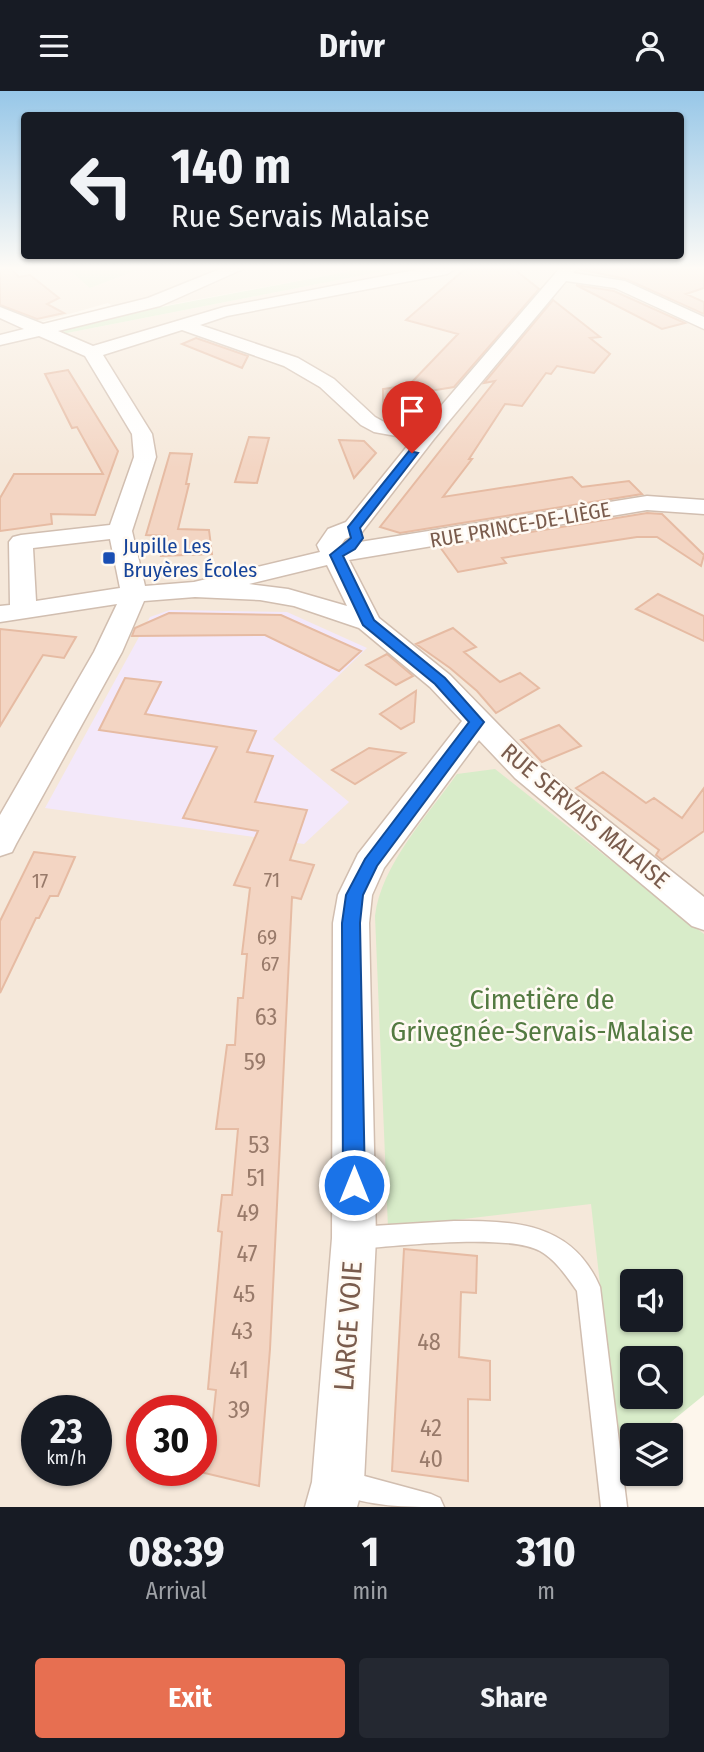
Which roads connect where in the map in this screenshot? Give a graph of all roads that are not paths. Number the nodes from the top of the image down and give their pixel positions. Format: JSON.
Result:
{"nodes":[{"id":1,"x":18,"y":335,"type":"edge"},
{"id":2,"x":50,"y":335,"type":"edge"},
{"id":3,"x":146,"y":335,"type":"edge"},
{"id":4,"x":213,"y":335,"type":"edge"},
{"id":5,"x":512,"y":335,"type":"edge"},
{"id":6,"x":0,"y":340,"type":"edge"},
{"id":7,"x":92,"y":352,"type":"junction"},
{"id":8,"x":427,"y":435,"type":"junction"},
{"id":9,"x":704,"y":506,"type":"edge"},
{"id":10,"x":120,"y":531,"type":"junction"},
{"id":11,"x":336,"y":555,"type":"junction"},
{"id":12,"x":188,"y":591,"type":"junction"},
{"id":13,"x":135,"y":594,"type":"junction"},
{"id":14,"x":11,"y":612,"type":"edge"},
{"id":15,"x":368,"y":622,"type":"junction"},
{"id":16,"x":477,"y":722,"type":"junction"},
{"id":17,"x":0,"y":844,"type":"edge"},
{"id":18,"x":701,"y":907,"type":"edge"},
{"id":19,"x":354,"y":1238,"type":"junction"},
{"id":20,"x":335,"y":1494,"type":"edge"},
{"id":21,"x":431,"y":1507,"type":"edge"},
{"id":22,"x":614,"y":1507,"type":"edge"}],
"edges":[{"from":1,"to":6,"type":"street"},
{"from":2,"to":7,"type":"street"},
{"from":3,"to":7,"type":"street"},
{"from":4,"to":8,"type":"street"},
{"from":5,"to":8,"type":"street"},
{"from":7,"to":10,"type":"street"},
{"from":8,"to":11,"type":"street"},
{"from":9,"to":11,"type":"street","name":"RUE PRINCE-DE-LIÈGE"},
{"from":10,"to":13,"type":"street"},
{"from":10,"to":14,"type":"street"},
{"from":11,"to":12,"type":"street","name":"RUE PRINCE-DE-LIÈGE"},
{"from":11,"to":15,"type":"street","name":"RUE SERVAIS MALAISE"},
{"from":12,"to":13,"type":"street"},
{"from":12,"to":15,"type":"street"},
{"from":13,"to":14,"type":"street"},
{"from":13,"to":17,"type":"street"},
{"from":15,"to":16,"type":"street","name":"RUE SERVAIS MALAISE"},
{"from":16,"to":18,"type":"street","name":"RUE SERVAIS MALAISE"},
{"from":16,"to":19,"type":"street","name":"LARGE VOIE"},
{"from":19,"to":20,"type":"street","name":"LARGE VOIE"},
{"from":19,"to":22,"type":"lane"},
{"from":20,"to":21,"type":"lane"}]}
